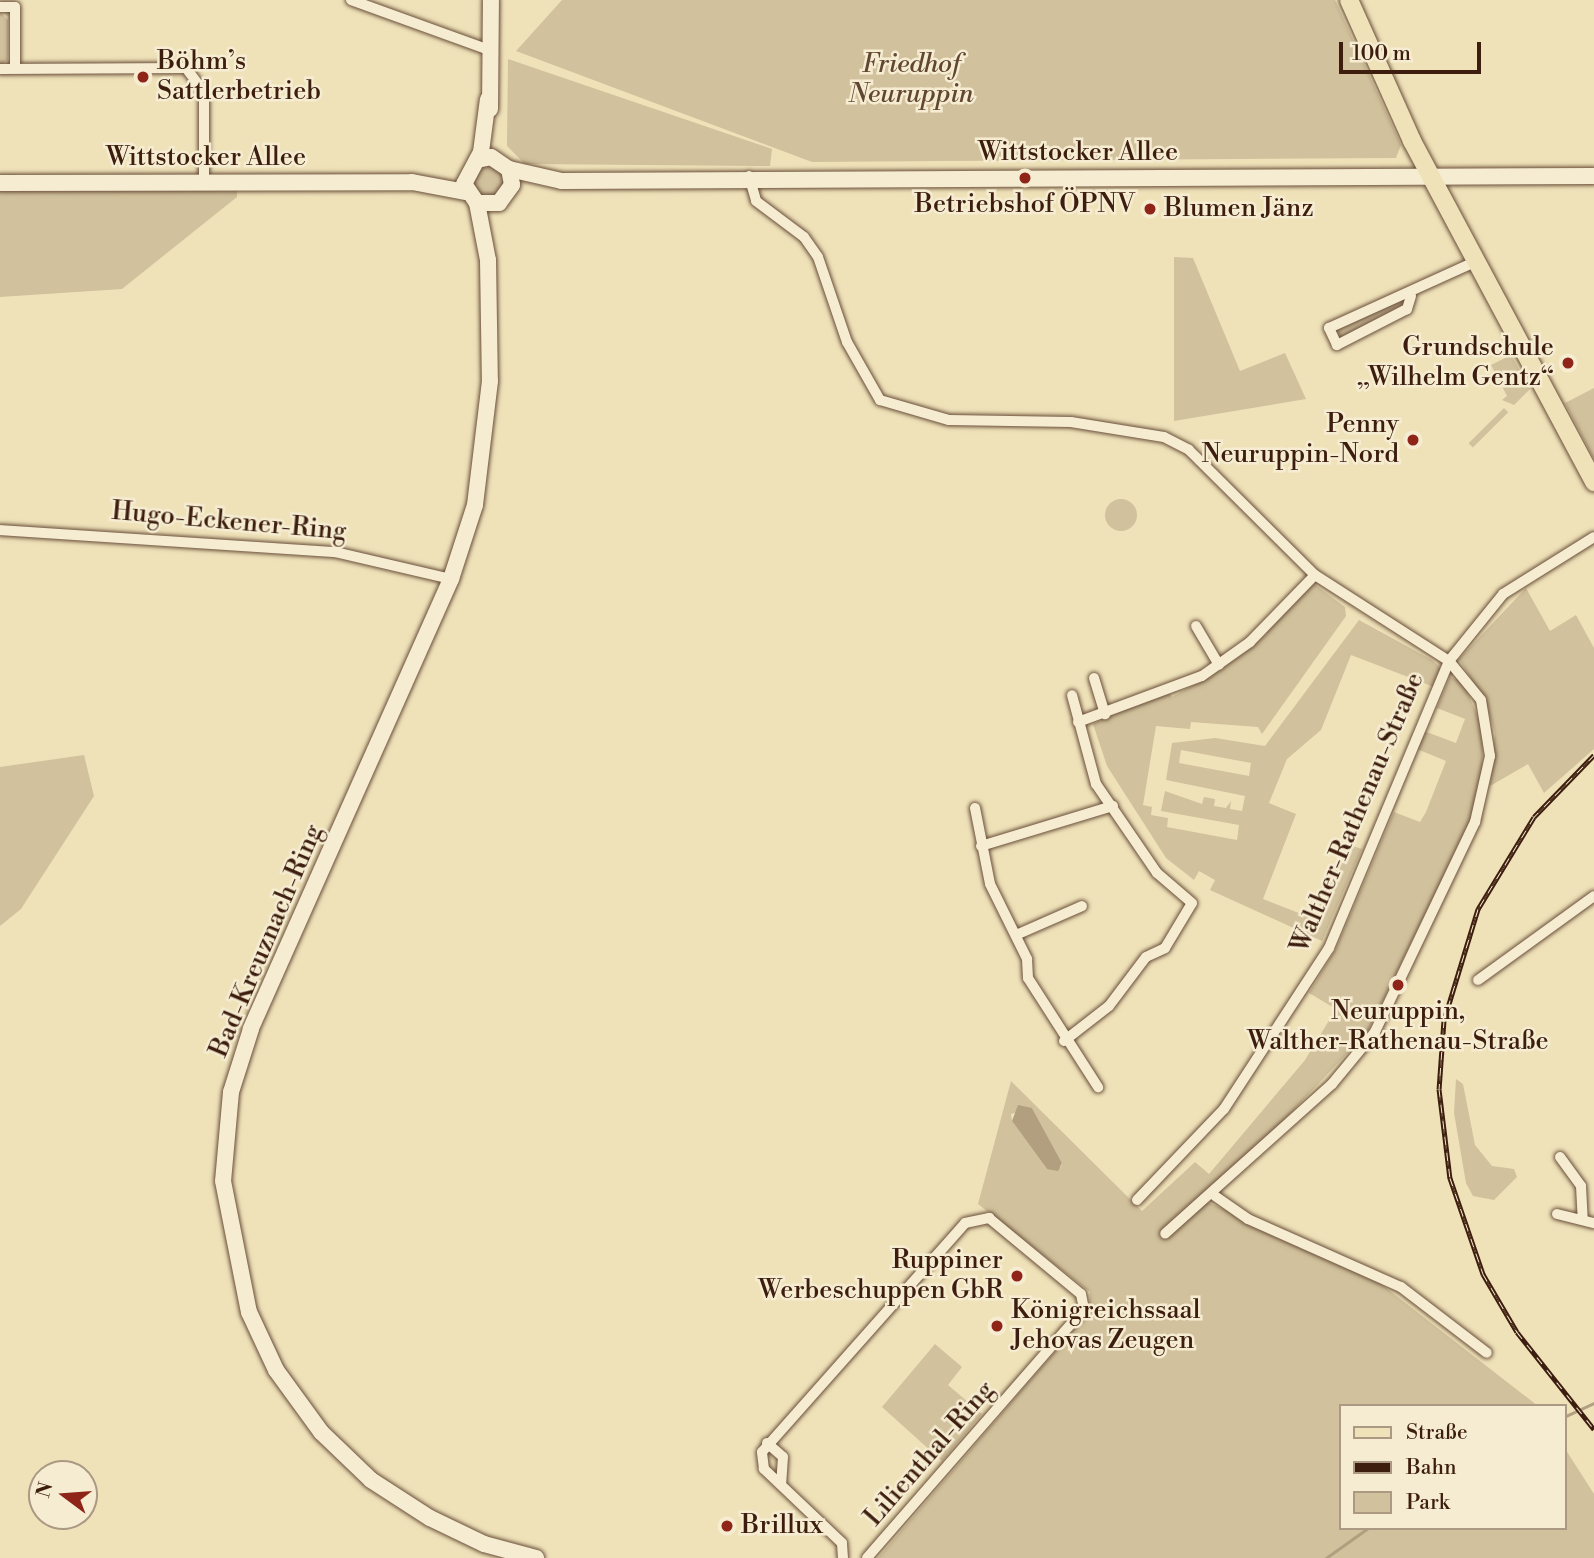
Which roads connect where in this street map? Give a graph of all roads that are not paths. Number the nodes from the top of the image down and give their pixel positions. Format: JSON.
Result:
{"nodes":[{"id":1,"x":351,"y":0,"type":"edge"},
{"id":2,"x":491,"y":0,"type":"edge"},
{"id":3,"x":1349,"y":0,"type":"edge"},
{"id":4,"x":0,"y":7,"type":"edge"},
{"id":5,"x":486,"y":49,"type":"junction"},
{"id":6,"x":15,"y":67,"type":"junction"},
{"id":7,"x":0,"y":69,"type":"edge"},
{"id":8,"x":488,"y":100,"type":"junction"},
{"id":9,"x":472,"y":164,"type":"junction"},
{"id":10,"x":504,"y":164,"type":"junction"},
{"id":11,"x":749,"y":176,"type":"junction"},
{"id":12,"x":1594,"y":176,"type":"edge"},
{"id":13,"x":1431,"y":178,"type":"junction"},
{"id":14,"x":562,"y":181,"type":"junction"},
{"id":15,"x":412,"y":182,"type":"junction"},
{"id":16,"x":0,"y":183,"type":"edge"},
{"id":17,"x":204,"y":183,"type":"junction"},
{"id":18,"x":472,"y":197,"type":"junction"},
{"id":19,"x":504,"y":198,"type":"junction"},
{"id":20,"x":488,"y":260,"type":"junction"},
{"id":21,"x":1477,"y":261,"type":"junction"},
{"id":22,"x":1411,"y":296,"type":"junction"},
{"id":23,"x":1594,"y":482,"type":"edge"},
{"id":24,"x":0,"y":530,"type":"edge"},
{"id":25,"x":1594,"y":537,"type":"edge"},
{"id":26,"x":1315,"y":575,"type":"junction"},
{"id":27,"x":451,"y":579,"type":"junction"},
{"id":28,"x":1196,"y":626,"type":"dead end"},
{"id":29,"x":1449,"y":661,"type":"junction"},
{"id":30,"x":1219,"y":665,"type":"junction"},
{"id":31,"x":1094,"y":678,"type":"dead end"},
{"id":32,"x":1072,"y":695,"type":"dead end"},
{"id":33,"x":1105,"y":714,"type":"junction"},
{"id":34,"x":1078,"y":722,"type":"junction"},
{"id":35,"x":1113,"y":806,"type":"junction"},
{"id":36,"x":975,"y":807,"type":"dead end"},
{"id":37,"x":981,"y":846,"type":"junction"},
{"id":38,"x":1594,"y":896,"type":"edge"},
{"id":39,"x":1082,"y":906,"type":"dead end"},
{"id":40,"x":1016,"y":935,"type":"junction"},
{"id":41,"x":1478,"y":979,"type":"dead end"},
{"id":42,"x":1064,"y":1041,"type":"junction"},
{"id":43,"x":1098,"y":1087,"type":"dead end"},
{"id":44,"x":1560,"y":1157,"type":"dead end"},
{"id":45,"x":1215,"y":1196,"type":"junction"},
{"id":46,"x":1137,"y":1200,"type":"dead end"},
{"id":47,"x":1556,"y":1214,"type":"dead end"},
{"id":48,"x":1588,"y":1221,"type":"edge"},
{"id":49,"x":1165,"y":1234,"type":"dead end"},
{"id":50,"x":1488,"y":1353,"type":"dead end"},
{"id":51,"x":767,"y":1443,"type":"junction"},
{"id":52,"x":780,"y":1483,"type":"junction"},
{"id":53,"x":872,"y":1554,"type":"edge"},
{"id":54,"x":536,"y":1558,"type":"edge"},
{"id":55,"x":843,"y":1558,"type":"edge"}],
"edges":[{"from":1,"to":5,"type":"street"},
{"from":2,"to":5,"type":"main road"},
{"from":3,"to":13,"type":"main road"},
{"from":4,"to":6,"type":"street"},
{"from":5,"to":8,"type":"main road"},
{"from":6,"to":7,"type":"street"},
{"from":6,"to":17,"type":"street"},
{"from":8,"to":9,"type":"main road"},
{"from":8,"to":10,"type":"main road"},
{"from":9,"to":10,"type":"main road","name":"Wittstocker Allee"},
{"from":9,"to":15,"type":"main road","name":"Wittstocker Allee"},
{"from":9,"to":18,"type":"main road"},
{"from":10,"to":14,"type":"main road","name":"Wittstocker Allee"},
{"from":10,"to":19,"type":"main road"},
{"from":11,"to":13,"type":"main road","name":"Wittstocker Allee"},
{"from":11,"to":14,"type":"main road","name":"Wittstocker Allee"},
{"from":11,"to":26,"type":"street"},
{"from":12,"to":13,"type":"main road","name":"Wittstocker Allee"},
{"from":13,"to":21,"type":"main road"},
{"from":14,"to":19,"type":"main road","name":"Wittstocker Allee"},
{"from":15,"to":17,"type":"main road","name":"Wittstocker Allee"},
{"from":15,"to":18,"type":"main road","name":"Wittstocker Allee"},
{"from":16,"to":17,"type":"main road","name":"Wittstocker Allee"},
{"from":18,"to":19,"type":"main road","name":"Wittstocker Allee"},
{"from":18,"to":20,"type":"main road","name":"Bad-Kreuznach-Ring"},
{"from":19,"to":20,"type":"main road","name":"Bad-Kreuznach-Ring"},
{"from":20,"to":27,"type":"main road","name":"Bad-Kreuznach-Ring"},
{"from":21,"to":22,"type":"street"},
{"from":21,"to":23,"type":"main road"},
{"from":22,"to":22,"type":"street"},
{"from":24,"to":27,"type":"street","name":"Hugo-Eckener-Ring"},
{"from":25,"to":29,"type":"street","name":"Walther-Rathenau-Straße"},
{"from":26,"to":29,"type":"street"},
{"from":26,"to":30,"type":"street"},
{"from":27,"to":54,"type":"main road","name":"Bad-Kreuznach-Ring"},
{"from":28,"to":30,"type":"street"},
{"from":29,"to":45,"type":"street"},
{"from":29,"to":46,"type":"street","name":"Walther-Rathenau-Straße"},
{"from":30,"to":33,"type":"street"},
{"from":31,"to":33,"type":"street"},
{"from":32,"to":34,"type":"street"},
{"from":33,"to":34,"type":"street"},
{"from":34,"to":35,"type":"street"},
{"from":35,"to":37,"type":"street"},
{"from":35,"to":42,"type":"street"},
{"from":36,"to":37,"type":"street"},
{"from":37,"to":40,"type":"street"},
{"from":38,"to":41,"type":"street"},
{"from":39,"to":40,"type":"street"},
{"from":40,"to":42,"type":"street"},
{"from":42,"to":43,"type":"street"},
{"from":44,"to":48,"type":"street"},
{"from":45,"to":49,"type":"street"},
{"from":45,"to":50,"type":"street"},
{"from":47,"to":48,"type":"street"},
{"from":51,"to":52,"type":"street"},
{"from":51,"to":52,"type":"street","name":"Lilienthal-Ring"},
{"from":51,"to":53,"type":"street","name":"Lilienthal-Ring"},
{"from":52,"to":55,"type":"street","name":"Lilienthal-Ring"}]}
